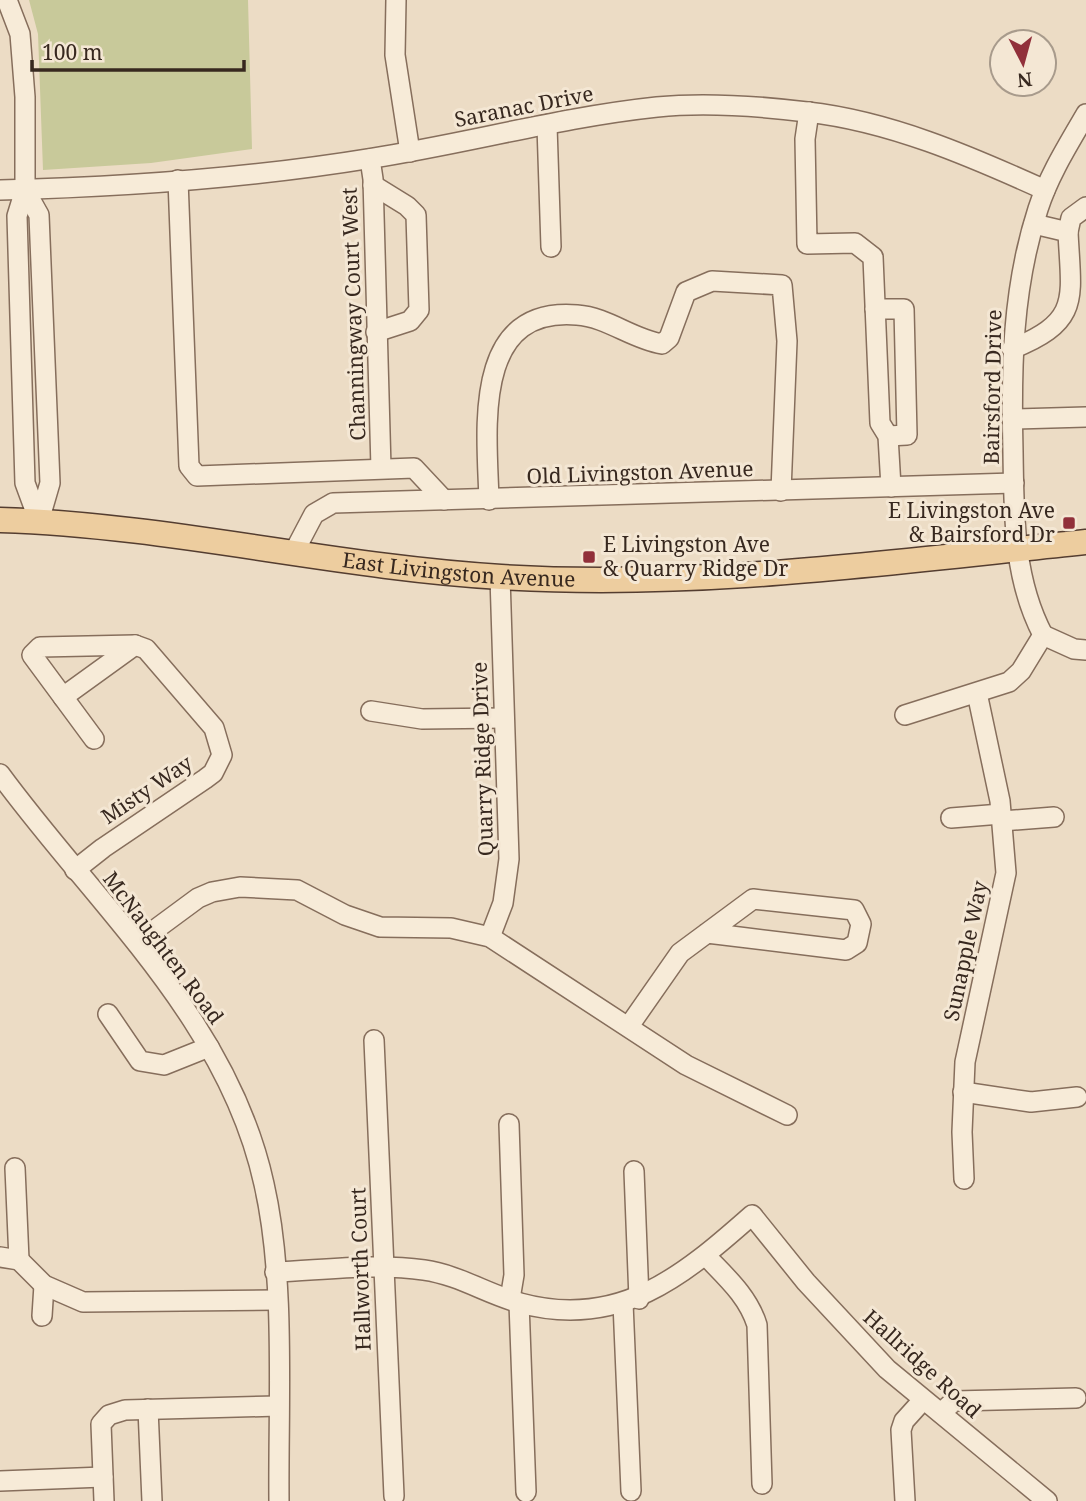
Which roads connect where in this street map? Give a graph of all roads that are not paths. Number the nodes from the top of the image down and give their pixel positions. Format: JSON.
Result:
{"nodes":[{"id":1,"x":6,"y":0,"type":"edge"},
{"id":2,"x":396,"y":0,"type":"edge"},
{"id":3,"x":809,"y":112,"type":"junction"},
{"id":4,"x":1086,"y":114,"type":"edge"},
{"id":5,"x":547,"y":126,"type":"junction"},
{"id":6,"x":410,"y":152,"type":"junction"},
{"id":7,"x":370,"y":159,"type":"junction"},
{"id":8,"x":178,"y":180,"type":"junction"},
{"id":9,"x":373,"y":185,"type":"junction"},
{"id":10,"x":0,"y":190,"type":"edge"},
{"id":11,"x":25,"y":190,"type":"junction"},
{"id":12,"x":1045,"y":190,"type":"junction"},
{"id":13,"x":1086,"y":207,"type":"edge"},
{"id":14,"x":1034,"y":225,"type":"junction"},
{"id":15,"x":1068,"y":232,"type":"junction"},
{"id":16,"x":551,"y":247,"type":"dead end"},
{"id":17,"x":876,"y":309,"type":"junction"},
{"id":18,"x":376,"y":332,"type":"junction"},
{"id":19,"x":1013,"y":349,"type":"junction"},
{"id":20,"x":1086,"y":417,"type":"edge"},
{"id":21,"x":1013,"y":419,"type":"junction"},
{"id":22,"x":888,"y":436,"type":"junction"},
{"id":23,"x":381,"y":468,"type":"junction"},
{"id":24,"x":1014,"y":483,"type":"junction"},
{"id":25,"x":891,"y":487,"type":"junction"},
{"id":26,"x":781,"y":491,"type":"junction"},
{"id":27,"x":444,"y":500,"type":"junction"},
{"id":28,"x":489,"y":500,"type":"junction"},
{"id":29,"x":0,"y":520,"type":"edge"},
{"id":30,"x":39,"y":521,"type":"junction"},
{"id":31,"x":1086,"y":542,"type":"edge"},
{"id":32,"x":1016,"y":549,"type":"junction"},
{"id":33,"x":294,"y":552,"type":"junction"},
{"id":34,"x":500,"y":577,"type":"junction"},
{"id":35,"x":1043,"y":635,"type":"junction"},
{"id":36,"x":135,"y":645,"type":"junction"},
{"id":37,"x":1086,"y":650,"type":"edge"},
{"id":38,"x":977,"y":693,"type":"junction"},
{"id":39,"x":63,"y":697,"type":"junction"},
{"id":40,"x":371,"y":711,"type":"dead end"},
{"id":41,"x":905,"y":715,"type":"dead end"},
{"id":42,"x":504,"y":718,"type":"junction"},
{"id":43,"x":94,"y":739,"type":"dead end"},
{"id":44,"x":0,"y":774,"type":"edge"},
{"id":45,"x":1054,"y":817,"type":"dead end"},
{"id":46,"x":951,"y":818,"type":"dead end"},
{"id":47,"x":1001,"y":818,"type":"junction"},
{"id":48,"x":75,"y":870,"type":"junction"},
{"id":49,"x":707,"y":933,"type":"junction"},
{"id":50,"x":490,"y":937,"type":"junction"},
{"id":51,"x":137,"y":943,"type":"junction"},
{"id":52,"x":108,"y":1014,"type":"dead end"},
{"id":53,"x":629,"y":1027,"type":"junction"},
{"id":54,"x":374,"y":1040,"type":"dead end"},
{"id":55,"x":209,"y":1047,"type":"junction"},
{"id":56,"x":963,"y":1092,"type":"junction"},
{"id":57,"x":1077,"y":1097,"type":"dead end"},
{"id":58,"x":787,"y":1115,"type":"dead end"},
{"id":59,"x":509,"y":1124,"type":"dead end"},
{"id":60,"x":15,"y":1168,"type":"dead end"},
{"id":61,"x":634,"y":1171,"type":"dead end"},
{"id":62,"x":964,"y":1179,"type":"dead end"},
{"id":63,"x":706,"y":1256,"type":"junction"},
{"id":64,"x":9,"y":1258,"type":"edge"},
{"id":65,"x":384,"y":1268,"type":"junction"},
{"id":66,"x":275,"y":1272,"type":"junction"},
{"id":67,"x":44,"y":1285,"type":"junction"},
{"id":68,"x":276,"y":1300,"type":"junction"},
{"id":69,"x":514,"y":1301,"type":"junction"},
{"id":70,"x":631,"y":1301,"type":"junction"},
{"id":71,"x":42,"y":1315,"type":"dead end"},
{"id":72,"x":1076,"y":1398,"type":"dead end"},
{"id":73,"x":923,"y":1401,"type":"junction"},
{"id":74,"x":278,"y":1406,"type":"junction"},
{"id":75,"x":148,"y":1409,"type":"junction"},
{"id":76,"x":941,"y":1413,"type":"junction"},
{"id":77,"x":103,"y":1477,"type":"junction"},
{"id":78,"x":0,"y":1481,"type":"edge"},
{"id":79,"x":762,"y":1485,"type":"dead end"},
{"id":80,"x":631,"y":1491,"type":"dead end"},
{"id":81,"x":526,"y":1492,"type":"dead end"},
{"id":82,"x":394,"y":1496,"type":"dead end"},
{"id":83,"x":104,"y":1501,"type":"edge"},
{"id":84,"x":152,"y":1501,"type":"edge"},
{"id":85,"x":279,"y":1501,"type":"edge"},
{"id":86,"x":905,"y":1501,"type":"edge"},
{"id":87,"x":1047,"y":1501,"type":"edge"}],
"edges":[{"from":1,"to":11,"type":"street"},
{"from":2,"to":6,"type":"street"},
{"from":3,"to":5,"type":"street","name":"Saranac Drive"},
{"from":3,"to":12,"type":"street","name":"Saranac Drive"},
{"from":3,"to":17,"type":"street"},
{"from":4,"to":12,"type":"street","name":"Bairsford Drive"},
{"from":5,"to":6,"type":"street","name":"Saranac Drive"},
{"from":5,"to":16,"type":"street"},
{"from":6,"to":7,"type":"street","name":"Saranac Drive"},
{"from":7,"to":8,"type":"street","name":"Saranac Drive"},
{"from":7,"to":9,"type":"street","name":"Channingway Court West"},
{"from":8,"to":11,"type":"street","name":"Saranac Drive"},
{"from":8,"to":23,"type":"street"},
{"from":9,"to":18,"type":"street","name":"Channingway Court West"},
{"from":9,"to":18,"type":"street"},
{"from":10,"to":11,"type":"street","name":"Saranac Drive"},
{"from":11,"to":30,"type":"street"},
{"from":12,"to":14,"type":"street","name":"Bairsford Drive"},
{"from":13,"to":15,"type":"street"},
{"from":14,"to":15,"type":"street"},
{"from":14,"to":19,"type":"street","name":"Bairsford Drive"},
{"from":15,"to":19,"type":"street"},
{"from":17,"to":22,"type":"street"},
{"from":17,"to":22,"type":"street"},
{"from":18,"to":23,"type":"street","name":"Channingway Court West"},
{"from":19,"to":21,"type":"street","name":"Bairsford Drive"},
{"from":20,"to":21,"type":"street"},
{"from":21,"to":24,"type":"street","name":"Bairsford Drive"},
{"from":22,"to":25,"type":"street"},
{"from":23,"to":27,"type":"street"},
{"from":24,"to":25,"type":"street","name":"Old Livingston Avenue"},
{"from":24,"to":32,"type":"street","name":"Bairsford Drive"},
{"from":25,"to":26,"type":"street","name":"Old Livingston Avenue"},
{"from":26,"to":28,"type":"street","name":"Old Livingston Avenue"},
{"from":26,"to":28,"type":"street"},
{"from":27,"to":28,"type":"street","name":"Old Livingston Avenue"},
{"from":27,"to":33,"type":"street","name":"Old Livingston Avenue"},
{"from":29,"to":30,"type":"main road","name":"East Livingston Avenue"},
{"from":30,"to":33,"type":"main road","name":"East Livingston Avenue"},
{"from":31,"to":32,"type":"main road","name":"East Livingston Avenue"},
{"from":32,"to":34,"type":"main road","name":"East Livingston Avenue"},
{"from":32,"to":35,"type":"street","name":"Bairsford Drive"},
{"from":33,"to":34,"type":"main road","name":"East Livingston Avenue"},
{"from":34,"to":42,"type":"street","name":"Quarry Ridge Drive"},
{"from":35,"to":37,"type":"street"},
{"from":35,"to":38,"type":"street"},
{"from":36,"to":39,"type":"street"},
{"from":36,"to":39,"type":"street"},
{"from":36,"to":48,"type":"street","name":"Misty Way"},
{"from":38,"to":41,"type":"street"},
{"from":38,"to":47,"type":"street","name":"Sunapple Way"},
{"from":39,"to":43,"type":"street"},
{"from":40,"to":42,"type":"street"},
{"from":42,"to":50,"type":"street","name":"Quarry Ridge Drive"},
{"from":44,"to":48,"type":"street","name":"McNaughten Road"},
{"from":45,"to":47,"type":"street"},
{"from":46,"to":47,"type":"street"},
{"from":47,"to":56,"type":"street","name":"Sunapple Way"},
{"from":48,"to":51,"type":"street","name":"McNaughten Road"},
{"from":49,"to":49,"type":"street"},
{"from":49,"to":53,"type":"street"},
{"from":50,"to":51,"type":"street"},
{"from":50,"to":53,"type":"street"},
{"from":51,"to":55,"type":"street","name":"McNaughten Road"},
{"from":52,"to":55,"type":"street"},
{"from":53,"to":58,"type":"street"},
{"from":54,"to":65,"type":"street","name":"Hallworth Court"},
{"from":55,"to":66,"type":"street","name":"McNaughten Road"},
{"from":56,"to":57,"type":"street"},
{"from":56,"to":62,"type":"street","name":"Sunapple Way"},
{"from":59,"to":69,"type":"street"},
{"from":60,"to":64,"type":"street"},
{"from":61,"to":70,"type":"street"},
{"from":63,"to":70,"type":"street"},
{"from":63,"to":73,"type":"street","name":"Hallridge Road"},
{"from":63,"to":79,"type":"street"},
{"from":64,"to":67,"type":"street"},
{"from":65,"to":66,"type":"street"},
{"from":65,"to":69,"type":"street"},
{"from":65,"to":82,"type":"street","name":"Hallworth Court"},
{"from":66,"to":68,"type":"street","name":"McNaughten Road"},
{"from":67,"to":68,"type":"street"},
{"from":67,"to":71,"type":"street"},
{"from":68,"to":74,"type":"street","name":"McNaughten Road"},
{"from":69,"to":70,"type":"street"},
{"from":69,"to":81,"type":"street"},
{"from":70,"to":80,"type":"street"},
{"from":72,"to":76,"type":"street"},
{"from":73,"to":76,"type":"street","name":"Hallridge Road"},
{"from":73,"to":86,"type":"street"},
{"from":74,"to":75,"type":"street"},
{"from":74,"to":85,"type":"street","name":"McNaughten Road"},
{"from":75,"to":77,"type":"street"},
{"from":75,"to":84,"type":"street"},
{"from":76,"to":87,"type":"street","name":"Hallridge Road"},
{"from":77,"to":78,"type":"street"},
{"from":77,"to":83,"type":"street"}]}
